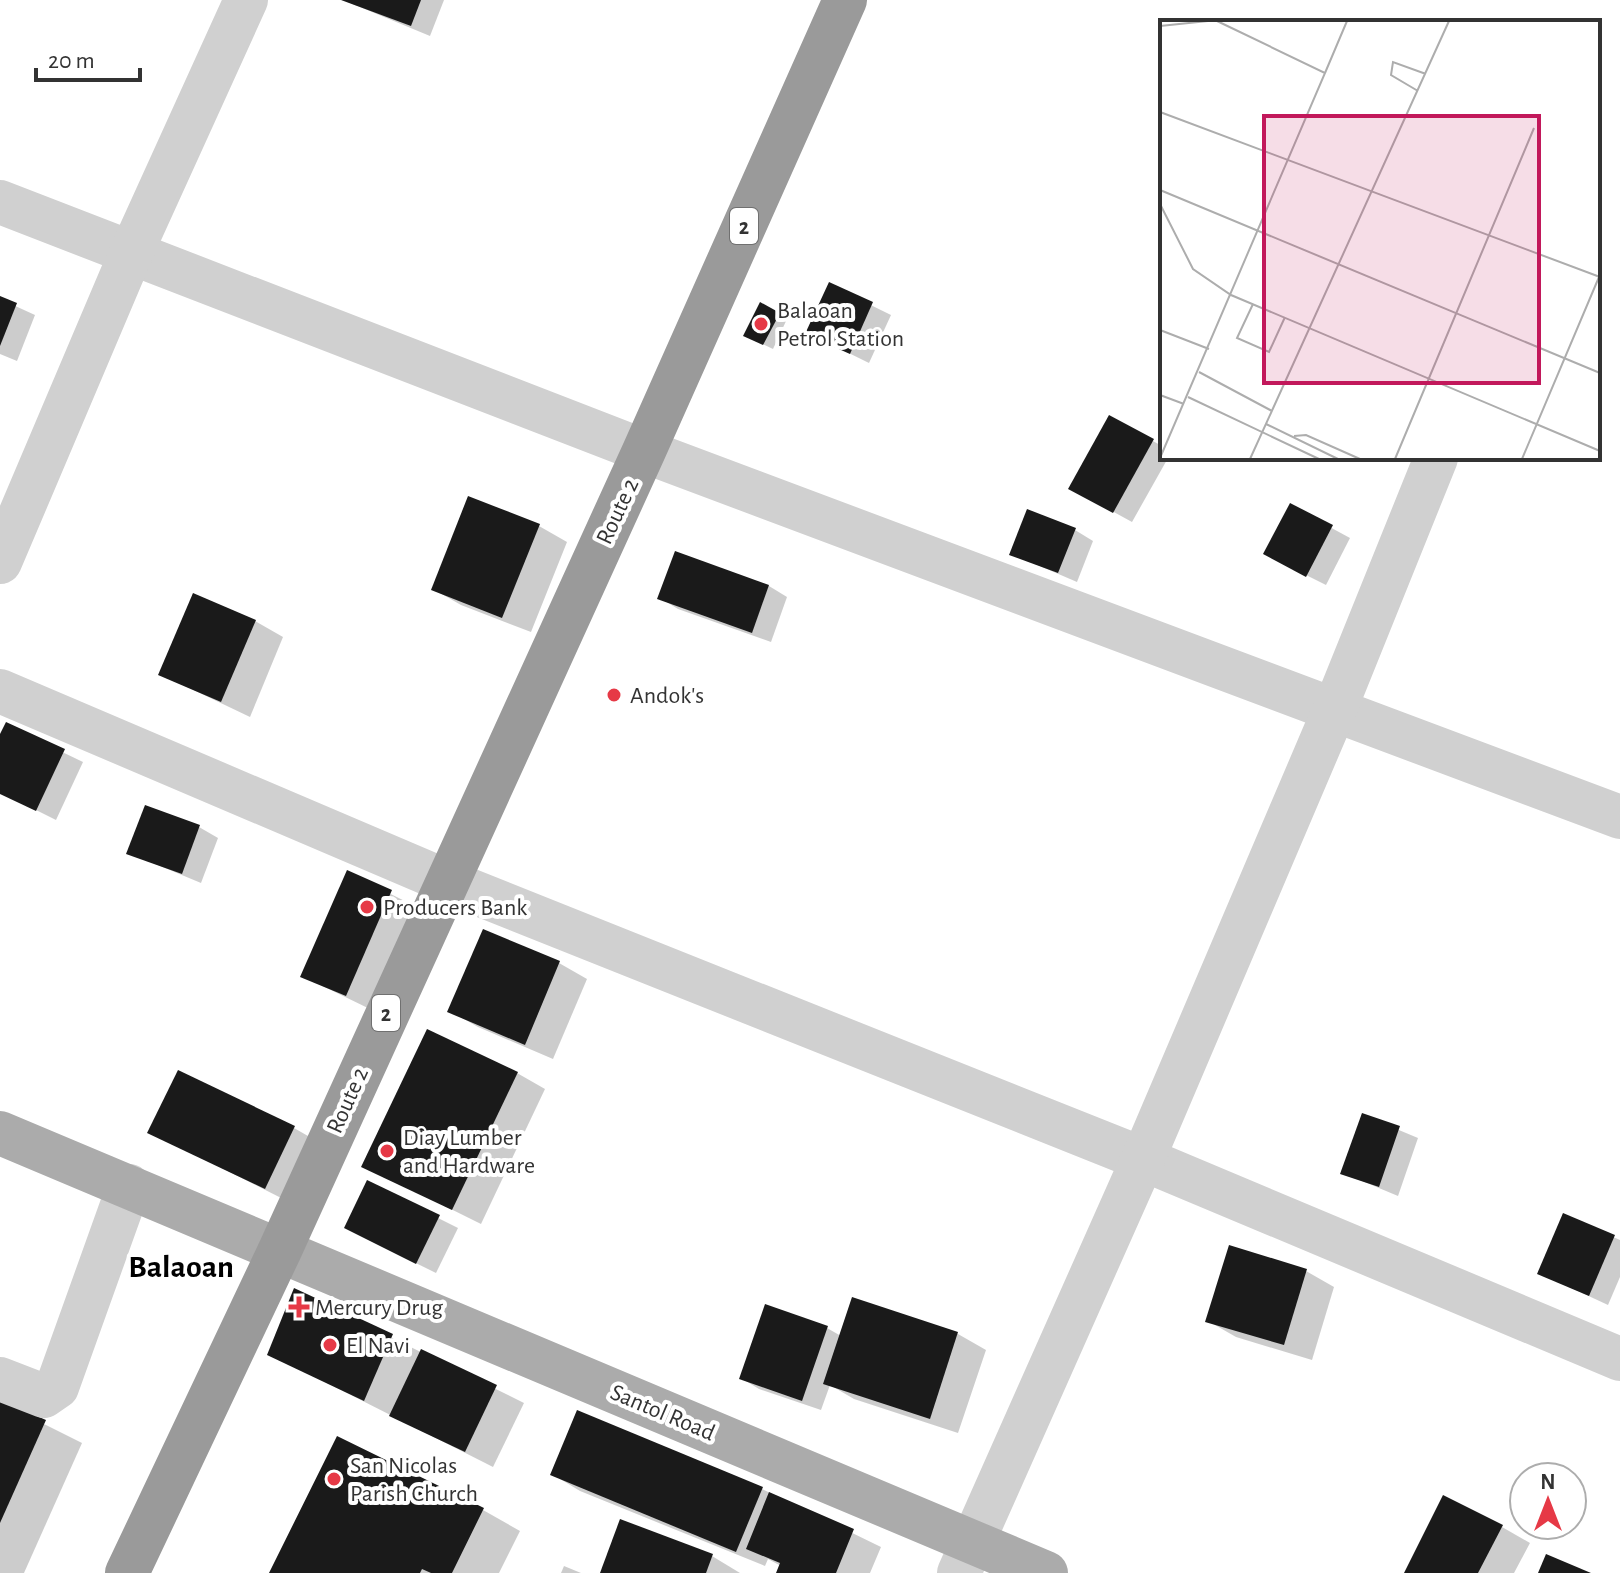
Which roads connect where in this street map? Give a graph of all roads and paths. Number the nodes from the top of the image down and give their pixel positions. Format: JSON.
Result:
{"nodes":[{"id":1,"x":246,"y":0,"type":"edge"},
{"id":2,"x":845,"y":0,"type":"edge"},
{"id":3,"x":0,"y":202,"type":"edge"},
{"id":4,"x":132,"y":251,"type":"junction"},
{"id":5,"x":644,"y":451,"type":"junction"},
{"id":6,"x":1435,"y":460,"type":"edge"},
{"id":7,"x":0,"y":562,"type":"edge"},
{"id":8,"x":0,"y":691,"type":"edge"},
{"id":9,"x":1334,"y":711,"type":"junction"},
{"id":10,"x":1620,"y":817,"type":"edge"},
{"id":11,"x":446,"y":881,"type":"junction"},
{"id":12,"x":0,"y":1133,"type":"edge"},
{"id":13,"x":1143,"y":1159,"type":"junction"},
{"id":14,"x":129,"y":1186,"type":"junction"},
{"id":15,"x":280,"y":1250,"type":"junction"},
{"id":16,"x":1620,"y":1359,"type":"edge"},
{"id":17,"x":0,"y":1379,"type":"edge"},
{"id":18,"x":965,"y":1558,"type":"edge"},
{"id":19,"x":127,"y":1573,"type":"edge"},
{"id":20,"x":1046,"y":1573,"type":"edge"}],
"edges":[{"from":1,"to":4,"type":"street"},
{"from":2,"to":5,"type":"highway","number":"2"},
{"from":3,"to":4,"type":"street"},
{"from":4,"to":5,"type":"street"},
{"from":4,"to":7,"type":"street"},
{"from":5,"to":9,"type":"street"},
{"from":5,"to":11,"type":"highway","name":"Route 2","number":"2"},
{"from":6,"to":9,"type":"street"},
{"from":8,"to":11,"type":"street"},
{"from":9,"to":10,"type":"street"},
{"from":9,"to":13,"type":"street"},
{"from":11,"to":13,"type":"street"},
{"from":11,"to":15,"type":"highway","name":"Route 2","number":"2"},
{"from":12,"to":14,"type":"main road","name":"Santol Road"},
{"from":13,"to":16,"type":"street"},
{"from":13,"to":18,"type":"street"},
{"from":14,"to":15,"type":"main road","name":"Santol Road"},
{"from":14,"to":17,"type":"street"},
{"from":15,"to":18,"type":"main road","name":"Santol Road"},
{"from":15,"to":19,"type":"highway","name":"Route 2","number":"2"},
{"from":18,"to":20,"type":"main road","name":"Santol Road"}]}
